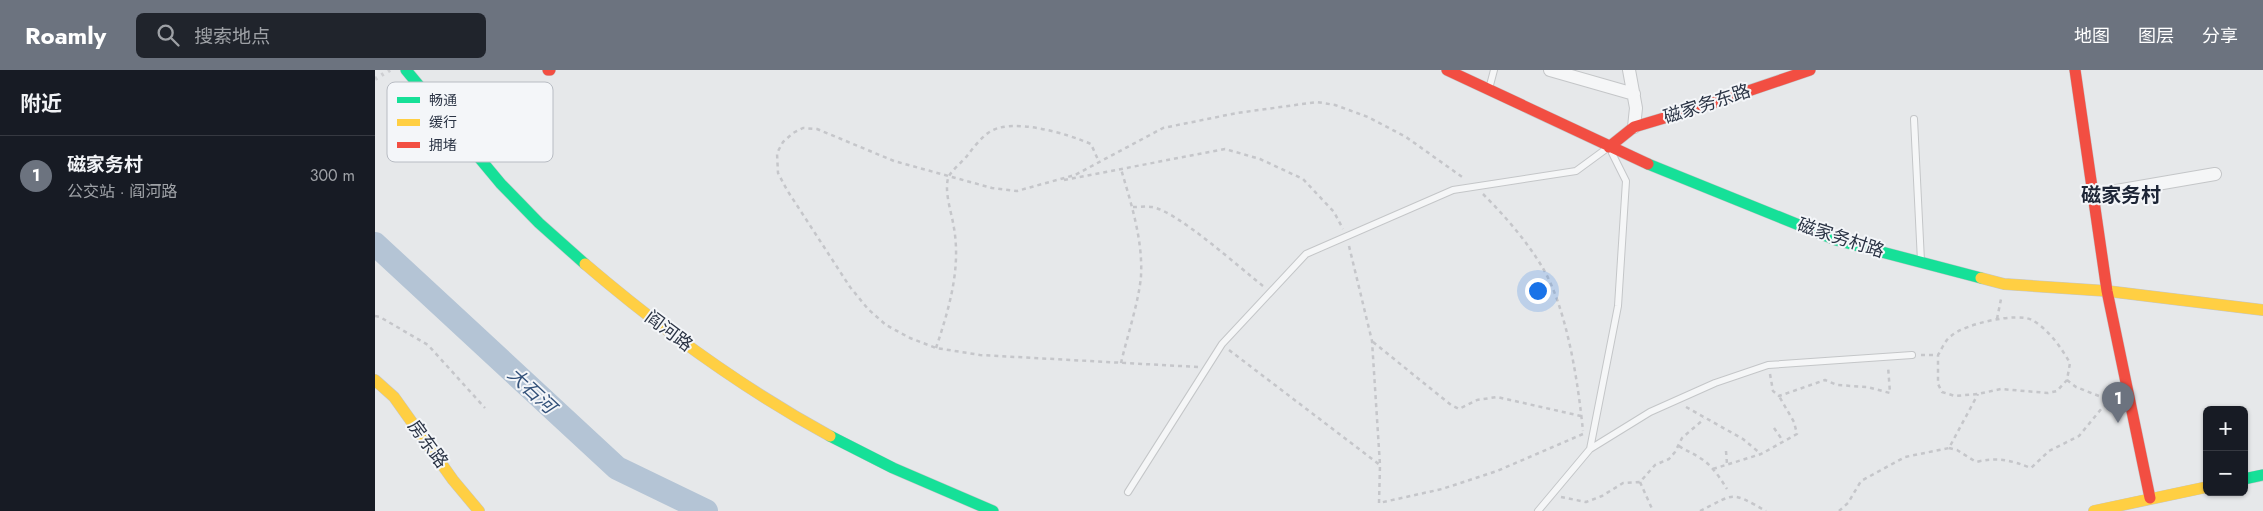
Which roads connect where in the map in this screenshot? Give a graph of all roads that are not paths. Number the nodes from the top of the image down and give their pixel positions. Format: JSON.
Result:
{"nodes":[{"id":1,"x":406,"y":70,"type":"edge"},
{"id":2,"x":1447,"y":70,"type":"edge"},
{"id":3,"x":1494,"y":70,"type":"edge"},
{"id":4,"x":1550,"y":70,"type":"edge"},
{"id":5,"x":1629,"y":70,"type":"edge"},
{"id":6,"x":1811,"y":70,"type":"edge"},
{"id":7,"x":2075,"y":70,"type":"edge"},
{"id":8,"x":1459,"y":73,"type":"edge"},
{"id":9,"x":415,"y":82,"type":"edge"},
{"id":10,"x":1489,"y":90,"type":"junction"},
{"id":11,"x":1634,"y":94,"type":"junction"},
{"id":12,"x":1914,"y":119,"type":"dead end"},
{"id":13,"x":1634,"y":127,"type":"junction"},
{"id":14,"x":1609,"y":147,"type":"junction"},
{"id":15,"x":480,"y":162,"type":"edge"},
{"id":16,"x":2215,"y":174,"type":"dead end"},
{"id":17,"x":2093,"y":194,"type":"junction"},
{"id":18,"x":1921,"y":262,"type":"junction"},
{"id":19,"x":2107,"y":291,"type":"junction"},
{"id":20,"x":2263,"y":310,"type":"edge"},
{"id":21,"x":1912,"y":355,"type":"road end"},
{"id":22,"x":375,"y":380,"type":"edge"},
{"id":23,"x":1590,"y":449,"type":"junction"},
{"id":24,"x":2263,"y":475,"type":"edge"},
{"id":25,"x":2248,"y":478,"type":"edge"},
{"id":26,"x":2203,"y":488,"type":"edge"},
{"id":27,"x":1128,"y":492,"type":"dead end"},
{"id":28,"x":2150,"y":498,"type":"junction"},
{"id":29,"x":479,"y":511,"type":"edge"},
{"id":30,"x":993,"y":511,"type":"edge"},
{"id":31,"x":1538,"y":511,"type":"edge"},
{"id":32,"x":2094,"y":511,"type":"edge"},
{"id":33,"x":2153,"y":511,"type":"edge"}],
"edges":[{"from":1,"to":9,"type":"main road","name":"阎河路"},
{"from":2,"to":8,"type":"main road","name":"磁家务村路"},
{"from":3,"to":10,"type":"lane"},
{"from":4,"to":11,"type":"street"},
{"from":5,"to":11,"type":"street"},
{"from":6,"to":13,"type":"main road","name":"磁家务东路"},
{"from":7,"to":17,"type":"main road"},
{"from":8,"to":10,"type":"main road","name":"磁家务村路"},
{"from":10,"to":14,"type":"main road","name":"磁家务村路"},
{"from":11,"to":13,"type":"street"},
{"from":12,"to":18,"type":"lane"},
{"from":13,"to":14,"type":"main road","name":"磁家务东路"},
{"from":14,"to":18,"type":"main road","name":"磁家务村路"},
{"from":14,"to":23,"type":"lane"},
{"from":14,"to":27,"type":"lane"},
{"from":15,"to":30,"type":"main road","name":"阎河路"},
{"from":16,"to":17,"type":"street"},
{"from":17,"to":19,"type":"main road"},
{"from":18,"to":19,"type":"main road","name":"磁家务村路"},
{"from":19,"to":20,"type":"main road","name":"磁家务村路"},
{"from":19,"to":28,"type":"main road"},
{"from":21,"to":23,"type":"lane"},
{"from":22,"to":29,"type":"main road","name":"房东路"},
{"from":23,"to":31,"type":"lane"},
{"from":24,"to":25,"type":"main road"},
{"from":26,"to":28,"type":"main road"},
{"from":28,"to":32,"type":"main road"},
{"from":28,"to":33,"type":"main road"}]}
